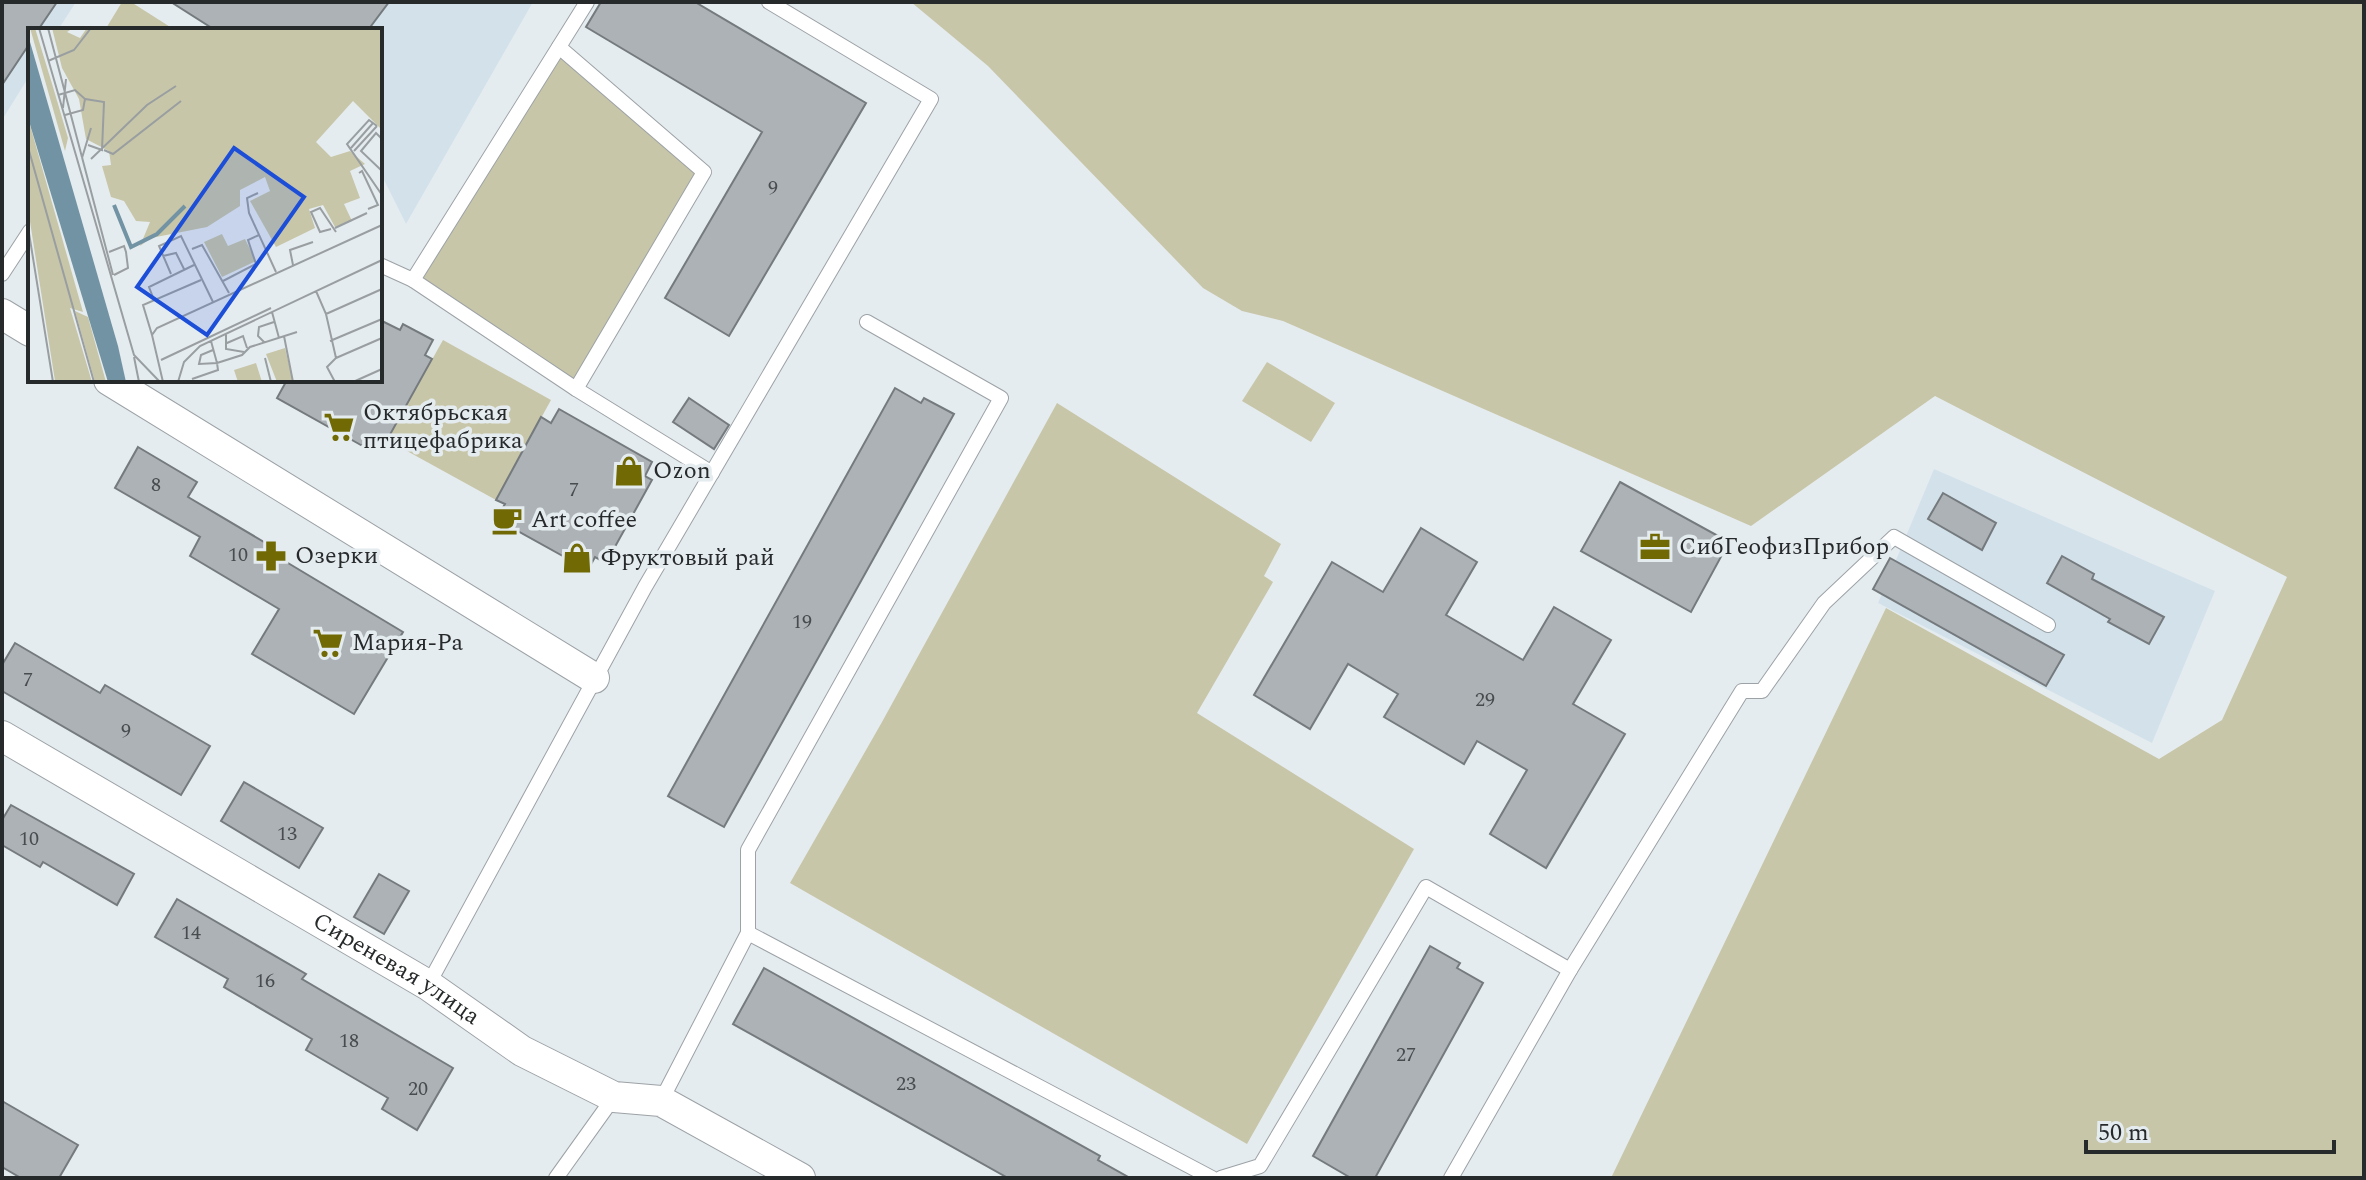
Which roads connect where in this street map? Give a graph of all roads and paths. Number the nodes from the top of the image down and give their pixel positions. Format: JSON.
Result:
{"nodes":[{"id":1,"x":587,"y":2,"type":"edge"},
{"id":2,"x":769,"y":2,"type":"edge"},
{"id":3,"x":559,"y":47,"type":"junction"},
{"id":4,"x":28,"y":234,"type":"edge"},
{"id":5,"x":382,"y":266,"type":"edge"},
{"id":6,"x":2,"y":274,"type":"edge"},
{"id":7,"x":413,"y":280,"type":"junction"},
{"id":8,"x":2,"y":314,"type":"edge"},
{"id":9,"x":867,"y":322,"type":"dead end"},
{"id":10,"x":28,"y":330,"type":"edge"},
{"id":11,"x":112,"y":382,"type":"edge"},
{"id":12,"x":576,"y":389,"type":"junction"},
{"id":13,"x":712,"y":473,"type":"junction"},
{"id":14,"x":2048,"y":625,"type":"dead end"},
{"id":15,"x":594,"y":678,"type":"junction"},
{"id":16,"x":2,"y":736,"type":"edge"},
{"id":17,"x":748,"y":933,"type":"junction"},
{"id":18,"x":1570,"y":970,"type":"junction"},
{"id":19,"x":428,"y":985,"type":"junction"},
{"id":20,"x":614,"y":1097,"type":"junction"},
{"id":21,"x":661,"y":1101,"type":"junction"},
{"id":22,"x":556,"y":1178,"type":"edge"},
{"id":23,"x":800,"y":1178,"type":"edge"},
{"id":24,"x":1212,"y":1178,"type":"edge"},
{"id":25,"x":1221,"y":1178,"type":"edge"},
{"id":26,"x":1451,"y":1178,"type":"edge"}],
"edges":[{"from":1,"to":3,"type":"lane"},
{"from":2,"to":13,"type":"lane"},
{"from":3,"to":7,"type":"lane"},
{"from":3,"to":12,"type":"lane"},
{"from":4,"to":6,"type":"lane"},
{"from":5,"to":7,"type":"lane"},
{"from":7,"to":12,"type":"lane"},
{"from":8,"to":10,"type":"street"},
{"from":9,"to":17,"type":"lane"},
{"from":11,"to":15,"type":"street"},
{"from":12,"to":13,"type":"lane"},
{"from":13,"to":15,"type":"lane"},
{"from":14,"to":18,"type":"lane"},
{"from":15,"to":19,"type":"lane"},
{"from":16,"to":19,"type":"street","name":"Сиреневая улица"},
{"from":17,"to":21,"type":"lane"},
{"from":17,"to":24,"type":"lane"},
{"from":18,"to":25,"type":"lane"},
{"from":18,"to":26,"type":"lane"},
{"from":19,"to":20,"type":"street","name":"Сиреневая улица"},
{"from":20,"to":21,"type":"street","name":"Сиреневая улица"},
{"from":20,"to":22,"type":"lane"},
{"from":21,"to":23,"type":"street","name":"Сиреневая улица"}]}
